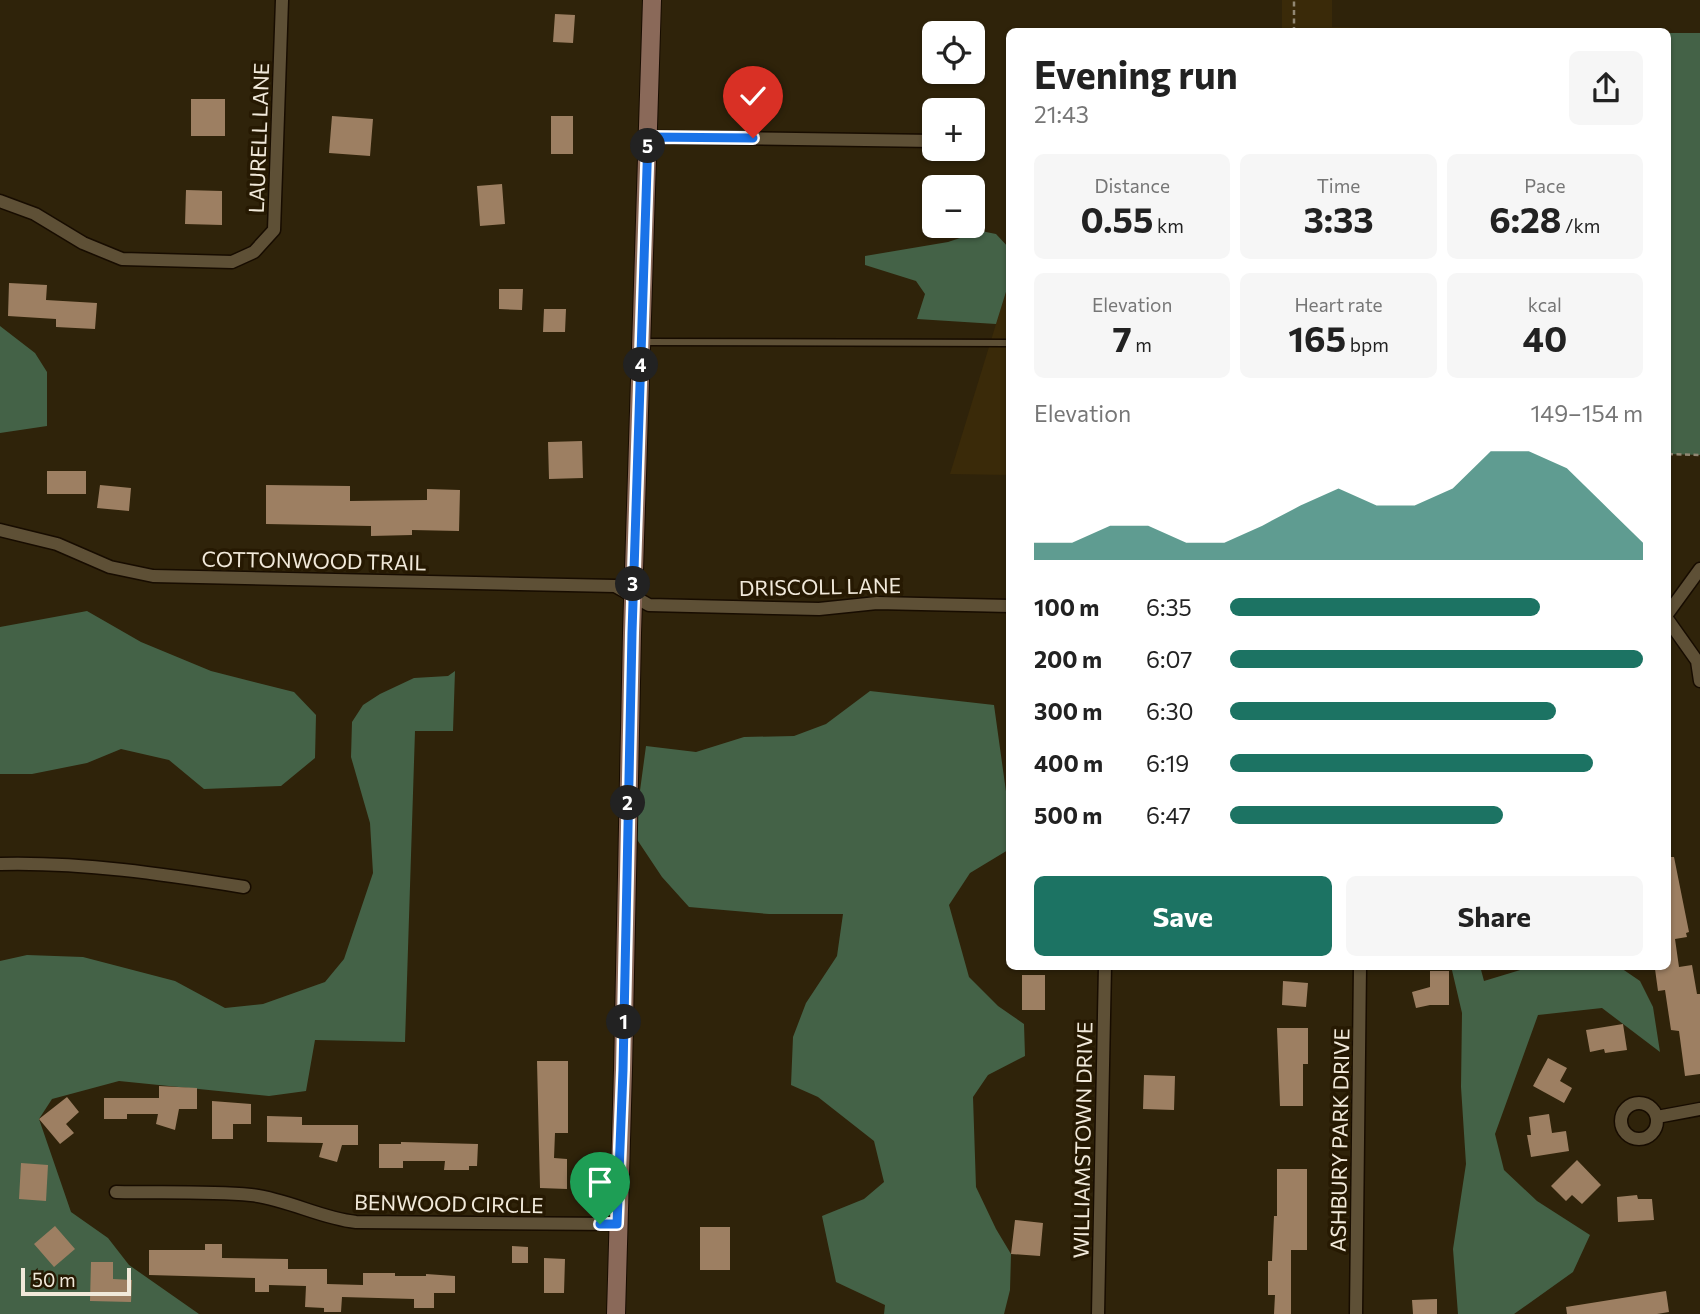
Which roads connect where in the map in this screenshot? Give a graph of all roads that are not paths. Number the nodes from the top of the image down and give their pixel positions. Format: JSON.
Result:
{"nodes":[{"id":1,"x":282,"y":0,"type":"edge"},
{"id":2,"x":652,"y":0,"type":"edge"},
{"id":3,"x":648,"y":137,"type":"junction"},
{"id":4,"x":922,"y":141,"type":"edge"},
{"id":5,"x":0,"y":201,"type":"edge"},
{"id":6,"x":642,"y":342,"type":"junction"},
{"id":7,"x":1006,"y":343,"type":"edge"},
{"id":8,"x":0,"y":530,"type":"edge"},
{"id":9,"x":1700,"y":569,"type":"edge"},
{"id":10,"x":633,"y":596,"type":"junction"},
{"id":11,"x":1006,"y":606,"type":"edge"},
{"id":12,"x":1671,"y":609,"type":"edge"},
{"id":13,"x":1671,"y":624,"type":"edge"},
{"id":14,"x":1700,"y":681,"type":"edge"},
{"id":15,"x":0,"y":864,"type":"edge"},
{"id":16,"x":244,"y":887,"type":"dead end"},
{"id":17,"x":1105,"y":970,"type":"edge"},
{"id":18,"x":1360,"y":970,"type":"edge"},
{"id":19,"x":1700,"y":1109,"type":"edge"},
{"id":20,"x":1657,"y":1117,"type":"dead end"},
{"id":21,"x":116,"y":1192,"type":"dead end"},
{"id":22,"x":617,"y":1224,"type":"junction"},
{"id":23,"x":616,"y":1314,"type":"edge"},
{"id":24,"x":1098,"y":1314,"type":"edge"},
{"id":25,"x":1356,"y":1314,"type":"edge"}],
"edges":[{"from":1,"to":5,"type":"street","name":"LAURELL LANE"},
{"from":2,"to":3,"type":"street"},
{"from":3,"to":4,"type":"street"},
{"from":3,"to":6,"type":"street"},
{"from":6,"to":7,"type":"lane"},
{"from":6,"to":10,"type":"street"},
{"from":8,"to":10,"type":"street","name":"COTTONWOOD TRAIL"},
{"from":9,"to":12,"type":"street"},
{"from":10,"to":11,"type":"street","name":"DRISCOLL LANE"},
{"from":10,"to":22,"type":"street"},
{"from":13,"to":14,"type":"street"},
{"from":15,"to":16,"type":"street"},
{"from":17,"to":24,"type":"street","name":"WILLIAMSTOWN DRIVE"},
{"from":18,"to":25,"type":"street","name":"ASHBURY PARK DRIVE"},
{"from":19,"to":20,"type":"street"},
{"from":21,"to":22,"type":"street","name":"BENWOOD CIRCLE"},
{"from":22,"to":23,"type":"street"}]}
